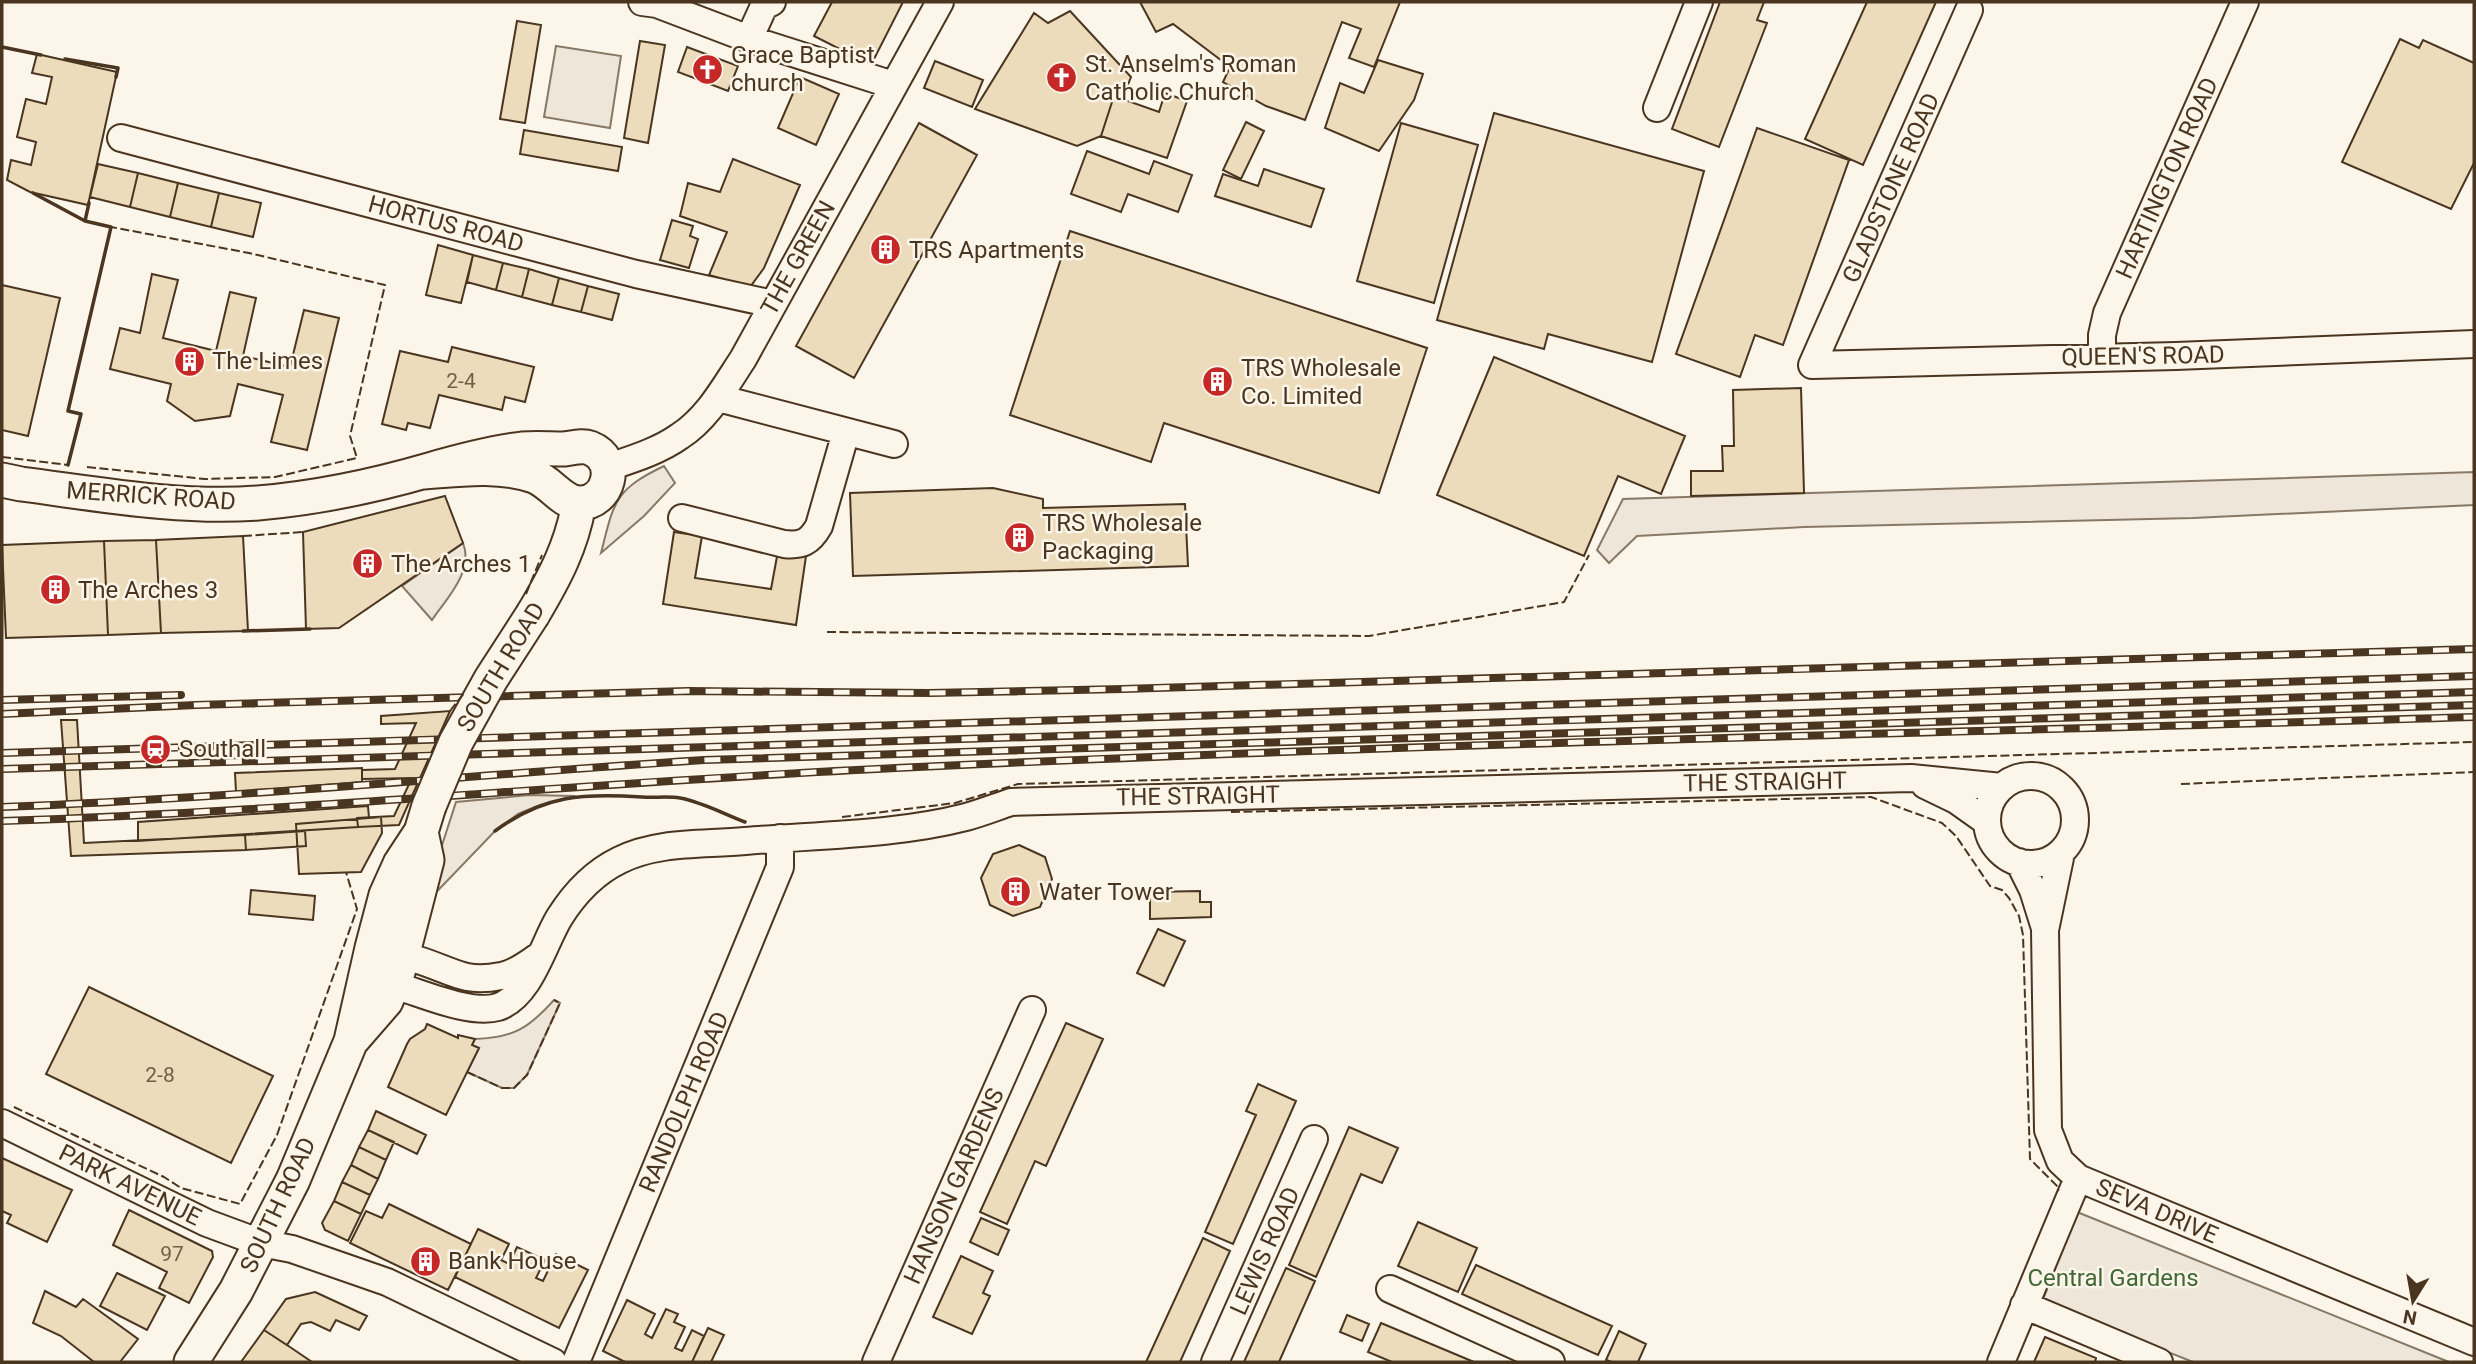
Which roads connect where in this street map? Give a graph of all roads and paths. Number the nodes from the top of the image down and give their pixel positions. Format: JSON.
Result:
{"nodes":[{"id":1,"x":642,"y":2,"type":"edge"},
{"id":2,"x":772,"y":2,"type":"edge"},
{"id":3,"x":940,"y":2,"type":"edge"},
{"id":4,"x":1699,"y":2,"type":"edge"},
{"id":5,"x":2245,"y":2,"type":"edge"},
{"id":6,"x":1969,"y":10,"type":"dead end"},
{"id":7,"x":749,"y":39,"type":"junction"},
{"id":8,"x":893,"y":85,"type":"junction"},
{"id":9,"x":1657,"y":108,"type":"dead end"},
{"id":10,"x":121,"y":138,"type":"dead end"},
{"id":11,"x":772,"y":304,"type":"junction"},
{"id":12,"x":2474,"y":344,"type":"edge"},
{"id":13,"x":2102,"y":357,"type":"junction"},
{"id":14,"x":1812,"y":365,"type":"joint"},
{"id":15,"x":718,"y":398,"type":"junction"},
{"id":16,"x":846,"y":432,"type":"junction"},
{"id":17,"x":894,"y":444,"type":"dead end"},
{"id":18,"x":567,"y":449,"type":"junction"},
{"id":19,"x":609,"y":467,"type":"junction"},
{"id":20,"x":424,"y":472,"type":"junction"},
{"id":21,"x":2,"y":480,"type":"edge"},
{"id":22,"x":567,"y":495,"type":"junction"},
{"id":23,"x":682,"y":518,"type":"dead end"},
{"id":24,"x":1911,"y":778,"type":"junction"},
{"id":25,"x":2002,"y":787,"type":"junction"},
{"id":26,"x":425,"y":819,"type":"junction"},
{"id":27,"x":1987,"y":822,"type":"junction"},
{"id":28,"x":780,"y":838,"type":"junction"},
{"id":29,"x":2061,"y":853,"type":"junction"},
{"id":30,"x":2019,"y":862,"type":"junction"},
{"id":31,"x":2045,"y":930,"type":"junction"},
{"id":32,"x":402,"y":956,"type":"junction"},
{"id":33,"x":539,"y":956,"type":"junction"},
{"id":34,"x":391,"y":989,"type":"junction"},
{"id":35,"x":360,"y":1000,"type":"junction"},
{"id":36,"x":1031,"y":1010,"type":"dead end"},
{"id":37,"x":351,"y":1041,"type":"junction"},
{"id":38,"x":2,"y":1123,"type":"edge"},
{"id":39,"x":1314,"y":1139,"type":"dead end"},
{"id":40,"x":2078,"y":1178,"type":"junction"},
{"id":41,"x":261,"y":1242,"type":"junction"},
{"id":42,"x":1390,"y":1290,"type":"dead end"},
{"id":43,"x":2024,"y":1306,"type":"junction"},
{"id":44,"x":2474,"y":1342,"type":"edge"},
{"id":45,"x":191,"y":1362,"type":"edge"},
{"id":46,"x":552,"y":1362,"type":"edge"},
{"id":47,"x":576,"y":1362,"type":"edge"},
{"id":48,"x":876,"y":1362,"type":"edge"},
{"id":49,"x":1216,"y":1362,"type":"edge"},
{"id":50,"x":1550,"y":1362,"type":"edge"},
{"id":51,"x":2001,"y":1362,"type":"edge"},
{"id":52,"x":2159,"y":1362,"type":"edge"}],
"edges":[{"from":1,"to":7,"type":"street"},
{"from":2,"to":7,"type":"street"},
{"from":3,"to":8,"type":"street","name":"THE GREEN"},
{"from":4,"to":9,"type":"street"},
{"from":5,"to":13,"type":"street","name":"HARTINGTON ROAD"},
{"from":6,"to":14,"type":"street","name":"GLADSTONE ROAD"},
{"from":7,"to":8,"type":"street"},
{"from":8,"to":11,"type":"street","name":"THE GREEN"},
{"from":10,"to":11,"type":"street","name":"HORTUS ROAD"},
{"from":11,"to":15,"type":"street","name":"THE GREEN"},
{"from":12,"to":13,"type":"street","name":"QUEEN'S ROAD"},
{"from":13,"to":14,"type":"street","name":"QUEEN'S ROAD"},
{"from":15,"to":16,"type":"street"},
{"from":15,"to":19,"type":"street","name":"THE GREEN"},
{"from":16,"to":17,"type":"street"},
{"from":16,"to":23,"type":"street"},
{"from":18,"to":19,"type":"main road"},
{"from":18,"to":20,"type":"main road","name":"MERRICK ROAD"},
{"from":18,"to":22,"type":"main road"},
{"from":19,"to":22,"type":"main road"},
{"from":20,"to":21,"type":"main road","name":"MERRICK ROAD"},
{"from":20,"to":22,"type":"main road","name":"MERRICK ROAD"},
{"from":22,"to":26,"type":"main road","name":"SOUTH ROAD","bridge":true},
{"from":24,"to":25,"type":"street","name":"THE STRAIGHT"},
{"from":24,"to":27,"type":"street","name":"THE STRAIGHT"},
{"from":24,"to":28,"type":"street","name":"THE STRAIGHT"},
{"from":25,"to":27,"type":"street"},
{"from":25,"to":29,"type":"street"},
{"from":26,"to":32,"type":"main road","name":"SOUTH ROAD"},
{"from":26,"to":35,"type":"main road","name":"SOUTH ROAD"},
{"from":27,"to":30,"type":"street"},
{"from":28,"to":33,"type":"street","name":"THE STRAIGHT"},
{"from":28,"to":47,"type":"street","name":"RANDOLPH ROAD"},
{"from":29,"to":30,"type":"street"},
{"from":29,"to":31,"type":"street","name":"SEVA DRIVE"},
{"from":30,"to":31,"type":"street","name":"SEVA DRIVE"},
{"from":31,"to":40,"type":"street","name":"SEVA DRIVE"},
{"from":32,"to":33,"type":"street"},
{"from":32,"to":34,"type":"main road","name":"SOUTH ROAD"},
{"from":32,"to":35,"type":"street"},
{"from":33,"to":34,"type":"street","name":"THE STRAIGHT"},
{"from":34,"to":37,"type":"main road","name":"SOUTH ROAD"},
{"from":35,"to":37,"type":"main road","name":"SOUTH ROAD"},
{"from":36,"to":48,"type":"street","name":"HANSON GARDENS"},
{"from":37,"to":41,"type":"main road","name":"SOUTH ROAD"},
{"from":38,"to":41,"type":"street","name":"PARK AVENUE"},
{"from":39,"to":49,"type":"street","name":"LEWIS ROAD"},
{"from":40,"to":43,"type":"street"},
{"from":40,"to":44,"type":"street","name":"SEVA DRIVE"},
{"from":41,"to":45,"type":"main road","name":"SOUTH ROAD"},
{"from":41,"to":46,"type":"street","name":"PARK AVENUE"},
{"from":42,"to":50,"type":"street"},
{"from":43,"to":51,"type":"street"},
{"from":43,"to":52,"type":"street"}]}
